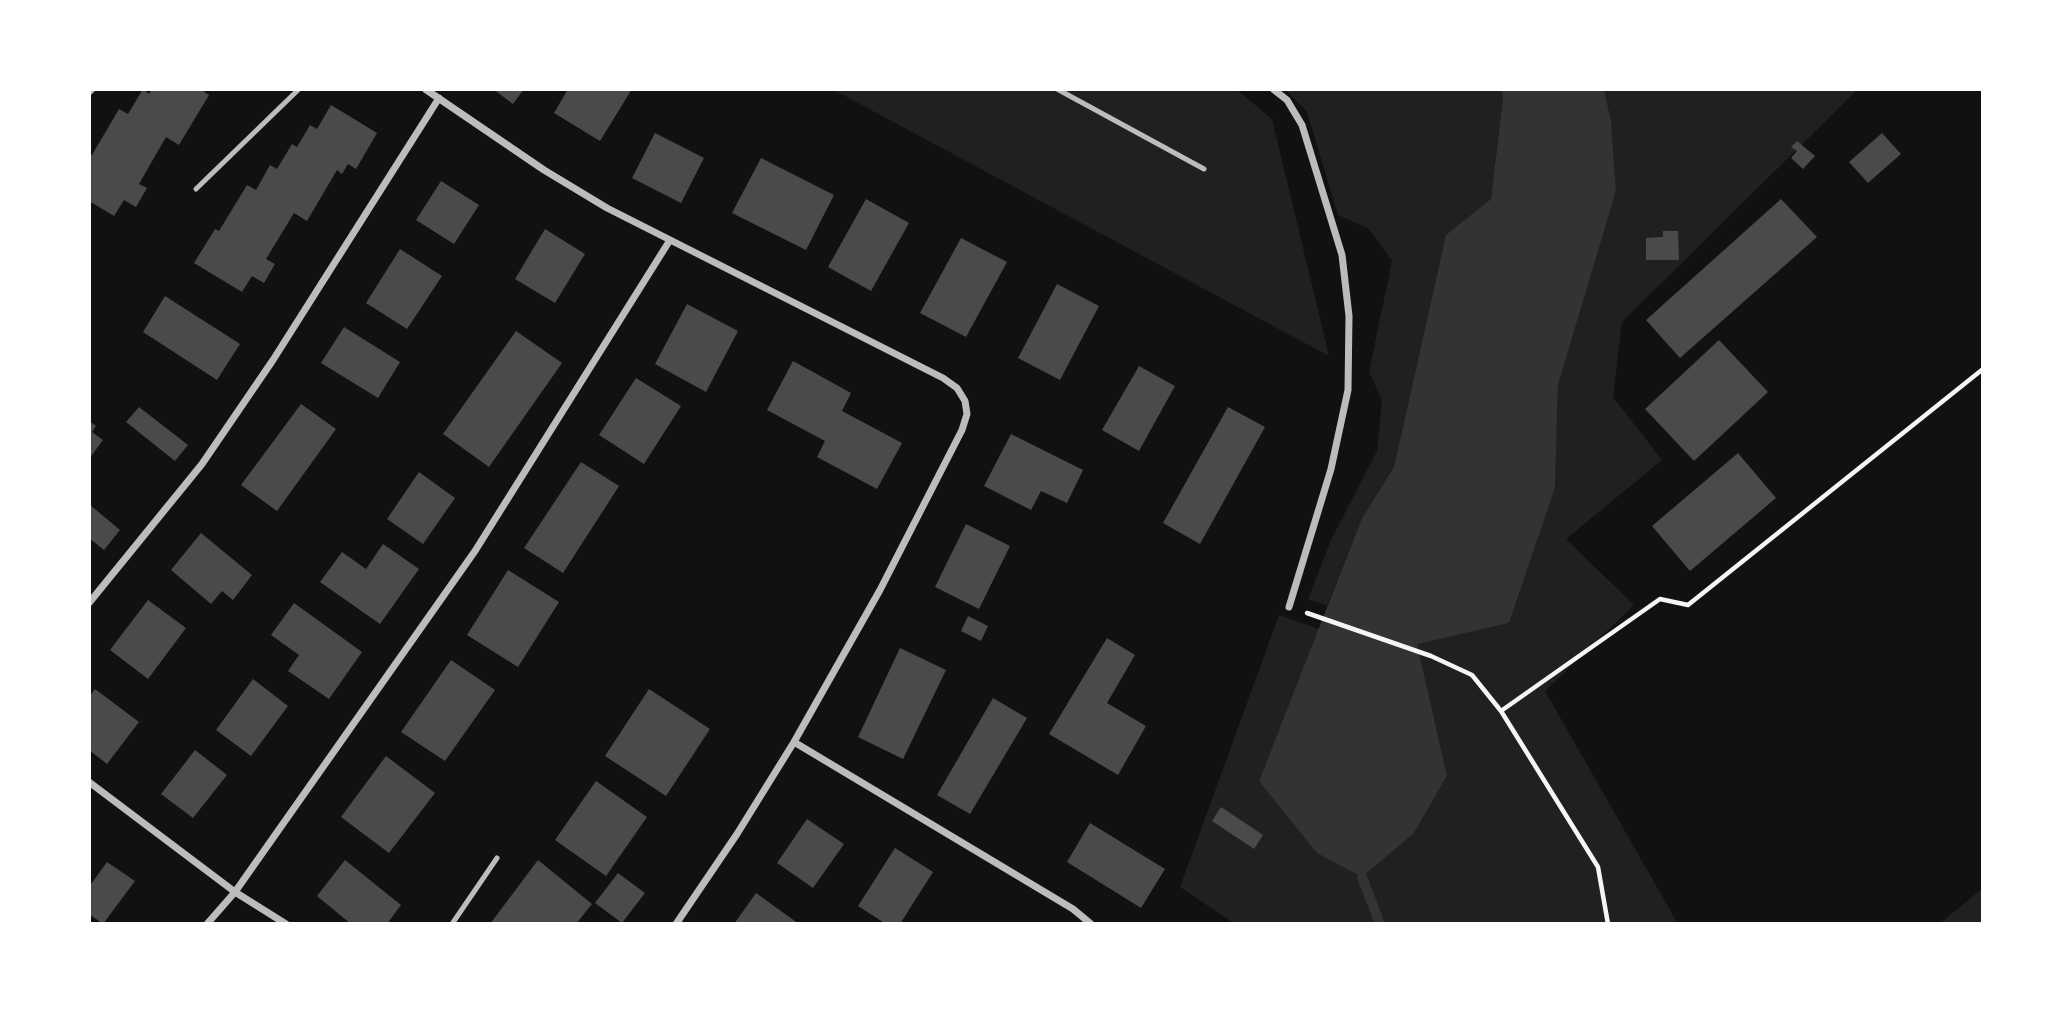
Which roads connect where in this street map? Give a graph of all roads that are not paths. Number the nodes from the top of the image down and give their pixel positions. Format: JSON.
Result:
{"nodes":[{"id":1,"x":299,"y":89,"type":"edge"},
{"id":2,"x":425,"y":89,"type":"edge"},
{"id":3,"x":1058,"y":89,"type":"edge"},
{"id":4,"x":1273,"y":89,"type":"edge"},
{"id":5,"x":439,"y":98,"type":"junction"},
{"id":6,"x":1204,"y":169,"type":"dead end"},
{"id":7,"x":196,"y":189,"type":"dead end"},
{"id":8,"x":670,"y":240,"type":"junction"},
{"id":9,"x":89,"y":603,"type":"edge"},
{"id":10,"x":1289,"y":607,"type":"dead end"},
{"id":11,"x":794,"y":742,"type":"junction"},
{"id":12,"x":89,"y":782,"type":"edge"},
{"id":13,"x":497,"y":858,"type":"dead end"},
{"id":14,"x":235,"y":892,"type":"junction"},
{"id":15,"x":207,"y":924,"type":"edge"},
{"id":16,"x":286,"y":924,"type":"edge"},
{"id":17,"x":452,"y":924,"type":"edge"},
{"id":18,"x":676,"y":924,"type":"edge"},
{"id":19,"x":1091,"y":924,"type":"edge"}],
"edges":[{"from":1,"to":7,"type":"lane"},
{"from":2,"to":5,"type":"street"},
{"from":3,"to":6,"type":"lane"},
{"from":4,"to":10,"type":"street"},
{"from":5,"to":8,"type":"street"},
{"from":5,"to":9,"type":"street"},
{"from":8,"to":11,"type":"street"},
{"from":8,"to":14,"type":"street"},
{"from":11,"to":18,"type":"street"},
{"from":11,"to":19,"type":"street"},
{"from":12,"to":14,"type":"street"},
{"from":13,"to":17,"type":"lane"},
{"from":14,"to":15,"type":"street"},
{"from":14,"to":16,"type":"street"}]}
